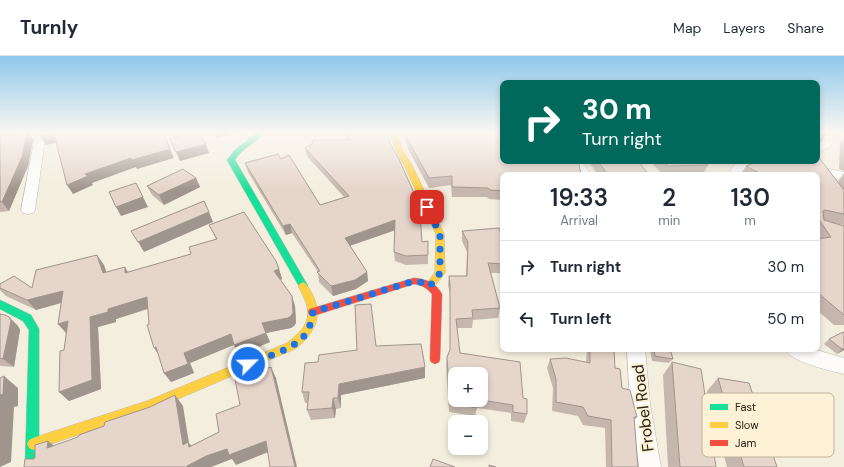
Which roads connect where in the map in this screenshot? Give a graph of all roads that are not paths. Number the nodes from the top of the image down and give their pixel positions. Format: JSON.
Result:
{"nodes":[{"id":1,"x":36,"y":151,"type":"edge"},
{"id":2,"x":236,"y":151,"type":"edge"},
{"id":3,"x":400,"y":151,"type":"edge"},
{"id":4,"x":745,"y":164,"type":"edge"},
{"id":5,"x":735,"y":172,"type":"edge"},
{"id":6,"x":824,"y":172,"type":"edge"},
{"id":7,"x":844,"y":176,"type":"edge"},
{"id":8,"x":28,"y":210,"type":"dead end"},
{"id":9,"x":430,"y":286,"type":"junction"},
{"id":10,"x":0,"y":304,"type":"edge"},
{"id":11,"x":313,"y":312,"type":"junction"},
{"id":12,"x":636,"y":352,"type":"edge"},
{"id":13,"x":801,"y":352,"type":"edge"},
{"id":14,"x":435,"y":359,"type":"dead end"},
{"id":15,"x":844,"y":366,"type":"edge"},
{"id":16,"x":33,"y":444,"type":"junction"},
{"id":17,"x":32,"y":467,"type":"edge"},
{"id":18,"x":650,"y":467,"type":"edge"}],
"edges":[{"from":1,"to":8,"type":"street"},
{"from":2,"to":11,"type":"street"},
{"from":3,"to":9,"type":"street"},
{"from":4,"to":5,"type":"street"},
{"from":6,"to":7,"type":"street"},
{"from":9,"to":11,"type":"street"},
{"from":9,"to":14,"type":"street"},
{"from":10,"to":16,"type":"street"},
{"from":11,"to":16,"type":"street"},
{"from":12,"to":18,"type":"street","name":"Frobel Road"},
{"from":13,"to":15,"type":"street"},
{"from":16,"to":17,"type":"street"}]}
